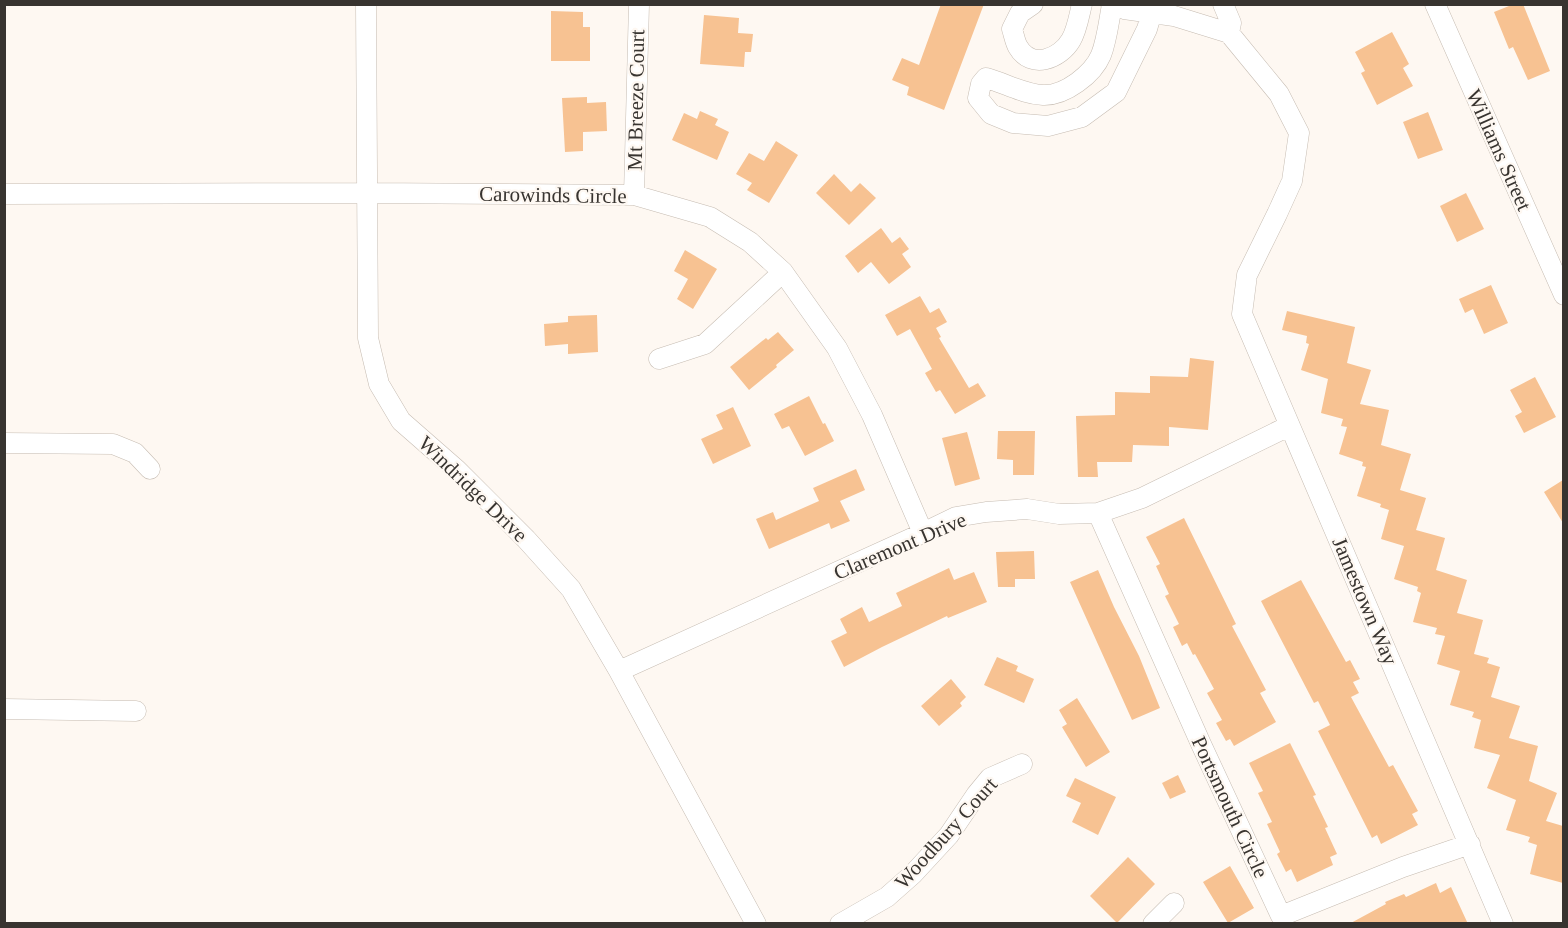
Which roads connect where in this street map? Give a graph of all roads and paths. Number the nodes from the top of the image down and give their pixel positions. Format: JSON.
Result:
{"nodes":[{"id":1,"x":366,"y":4,"type":"edge"},
{"id":2,"x":639,"y":4,"type":"edge"},
{"id":3,"x":1033,"y":4,"type":"edge"},
{"id":4,"x":1082,"y":4,"type":"edge"},
{"id":5,"x":1223,"y":4,"type":"edge"},
{"id":6,"x":1435,"y":4,"type":"edge"},
{"id":7,"x":1112,"y":5,"type":"edge"},
{"id":8,"x":1152,"y":12,"type":"junction"},
{"id":9,"x":1229,"y":33,"type":"junction"},
{"id":10,"x":368,"y":193,"type":"junction"},
{"id":11,"x":4,"y":194,"type":"edge"},
{"id":12,"x":634,"y":195,"type":"junction"},
{"id":13,"x":783,"y":272,"type":"junction"},
{"id":14,"x":1563,"y":295,"type":"edge"},
{"id":15,"x":659,"y":359,"type":"dead end"},
{"id":16,"x":1289,"y":426,"type":"junction"},
{"id":17,"x":4,"y":443,"type":"edge"},
{"id":18,"x":150,"y":470,"type":"dead end"},
{"id":19,"x":1098,"y":513,"type":"junction"},
{"id":20,"x":923,"y":533,"type":"junction"},
{"id":21,"x":619,"y":671,"type":"junction"},
{"id":22,"x":4,"y":709,"type":"edge"},
{"id":23,"x":136,"y":711,"type":"dead end"},
{"id":24,"x":1022,"y":764,"type":"dead end"},
{"id":25,"x":1470,"y":844,"type":"junction"},
{"id":26,"x":1174,"y":903,"type":"dead end"},
{"id":27,"x":756,"y":924,"type":"edge"},
{"id":28,"x":840,"y":924,"type":"edge"},
{"id":29,"x":1153,"y":924,"type":"edge"},
{"id":30,"x":1503,"y":924,"type":"edge"}],
"edges":[{"from":1,"to":10,"type":"street","name":"Windridge Drive"},
{"from":2,"to":12,"type":"street","name":"Mt Breeze Court"},
{"from":3,"to":4,"type":"street"},
{"from":5,"to":9,"type":"street"},
{"from":6,"to":14,"type":"street","name":"Williams Street"},
{"from":7,"to":8,"type":"street"},
{"from":7,"to":8,"type":"street"},
{"from":8,"to":9,"type":"street"},
{"from":9,"to":16,"type":"street","name":"Jamestown Way"},
{"from":10,"to":11,"type":"street","name":"Carowinds Circle"},
{"from":10,"to":12,"type":"street","name":"Carowinds Circle"},
{"from":10,"to":21,"type":"street","name":"Windridge Drive"},
{"from":12,"to":13,"type":"street","name":"Carowinds Circle"},
{"from":13,"to":15,"type":"street"},
{"from":13,"to":20,"type":"street","name":"Carowinds Circle"},
{"from":16,"to":19,"type":"street","name":"Claremont Drive"},
{"from":16,"to":25,"type":"street","name":"Jamestown Way"},
{"from":17,"to":18,"type":"street"},
{"from":19,"to":20,"type":"street","name":"Claremont Drive"},
{"from":19,"to":25,"type":"street","name":"Portsmouth Circle"},
{"from":20,"to":21,"type":"street","name":"Claremont Drive"},
{"from":21,"to":27,"type":"street","name":"Windridge Drive"},
{"from":22,"to":23,"type":"street"},
{"from":24,"to":28,"type":"street","name":"Woodbury Court"},
{"from":25,"to":30,"type":"street","name":"Jamestown Way"},
{"from":26,"to":29,"type":"street"}]}
